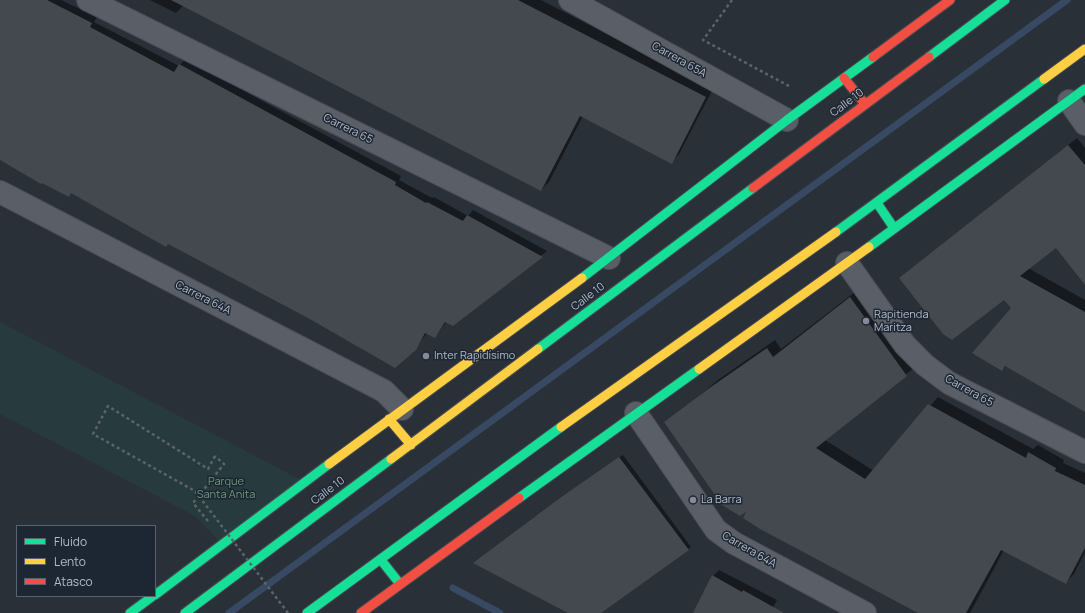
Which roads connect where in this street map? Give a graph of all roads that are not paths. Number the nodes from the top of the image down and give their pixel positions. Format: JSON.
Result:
{"nodes":[{"id":1,"x":88,"y":0,"type":"edge"},
{"id":2,"x":570,"y":0,"type":"edge"},
{"id":3,"x":950,"y":0,"type":"edge"},
{"id":4,"x":1005,"y":0,"type":"edge"},
{"id":5,"x":1085,"y":49,"type":"edge"},
{"id":6,"x":844,"y":78,"type":"junction"},
{"id":7,"x":1077,"y":95,"type":"edge"},
{"id":8,"x":865,"y":104,"type":"junction"},
{"id":9,"x":787,"y":120,"type":"junction"},
{"id":10,"x":1085,"y":124,"type":"edge"},
{"id":11,"x":0,"y":192,"type":"edge"},
{"id":12,"x":877,"y":203,"type":"junction"},
{"id":13,"x":894,"y":228,"type":"junction"},
{"id":14,"x":609,"y":258,"type":"junction"},
{"id":15,"x":847,"y":263,"type":"junction"},
{"id":16,"x":636,"y":413,"type":"junction"},
{"id":17,"x":395,"y":414,"type":"junction"},
{"id":18,"x":411,"y":445,"type":"junction"},
{"id":19,"x":1085,"y":452,"type":"edge"},
{"id":20,"x":381,"y":560,"type":"junction"},
{"id":21,"x":400,"y":584,"type":"junction"},
{"id":22,"x":156,"y":593,"type":"edge"},
{"id":23,"x":151,"y":597,"type":"edge"},
{"id":24,"x":130,"y":613,"type":"edge"},
{"id":25,"x":185,"y":613,"type":"edge"},
{"id":26,"x":307,"y":613,"type":"edge"},
{"id":27,"x":360,"y":613,"type":"edge"},
{"id":28,"x":865,"y":613,"type":"edge"}],
"edges":[{"from":1,"to":14,"type":"street","name":"Carrera 65"},
{"from":2,"to":9,"type":"street","name":"Carrera 65A"},
{"from":3,"to":6,"type":"main road","name":"Calle 10"},
{"from":4,"to":8,"type":"main road","name":"Calle 10"},
{"from":5,"to":12,"type":"main road"},
{"from":6,"to":8,"type":"main road"},
{"from":6,"to":9,"type":"main road","name":"Calle 10"},
{"from":7,"to":10,"type":"street"},
{"from":7,"to":13,"type":"main road"},
{"from":8,"to":18,"type":"main road","name":"Calle 10"},
{"from":9,"to":14,"type":"main road","name":"Calle 10"},
{"from":11,"to":17,"type":"street","name":"Carrera 64A"},
{"from":12,"to":13,"type":"main road"},
{"from":12,"to":20,"type":"main road"},
{"from":13,"to":15,"type":"main road"},
{"from":14,"to":17,"type":"main road","name":"Calle 10"},
{"from":15,"to":16,"type":"main road"},
{"from":15,"to":19,"type":"street","name":"Carrera 65"},
{"from":16,"to":21,"type":"main road"},
{"from":16,"to":28,"type":"street","name":"Carrera 64A"},
{"from":17,"to":18,"type":"main road"},
{"from":17,"to":22,"type":"main road","name":"Calle 10"},
{"from":18,"to":25,"type":"main road","name":"Calle 10"},
{"from":20,"to":21,"type":"main road"},
{"from":20,"to":26,"type":"main road"},
{"from":21,"to":27,"type":"main road"},
{"from":23,"to":24,"type":"main road","name":"Calle 10"}]}
